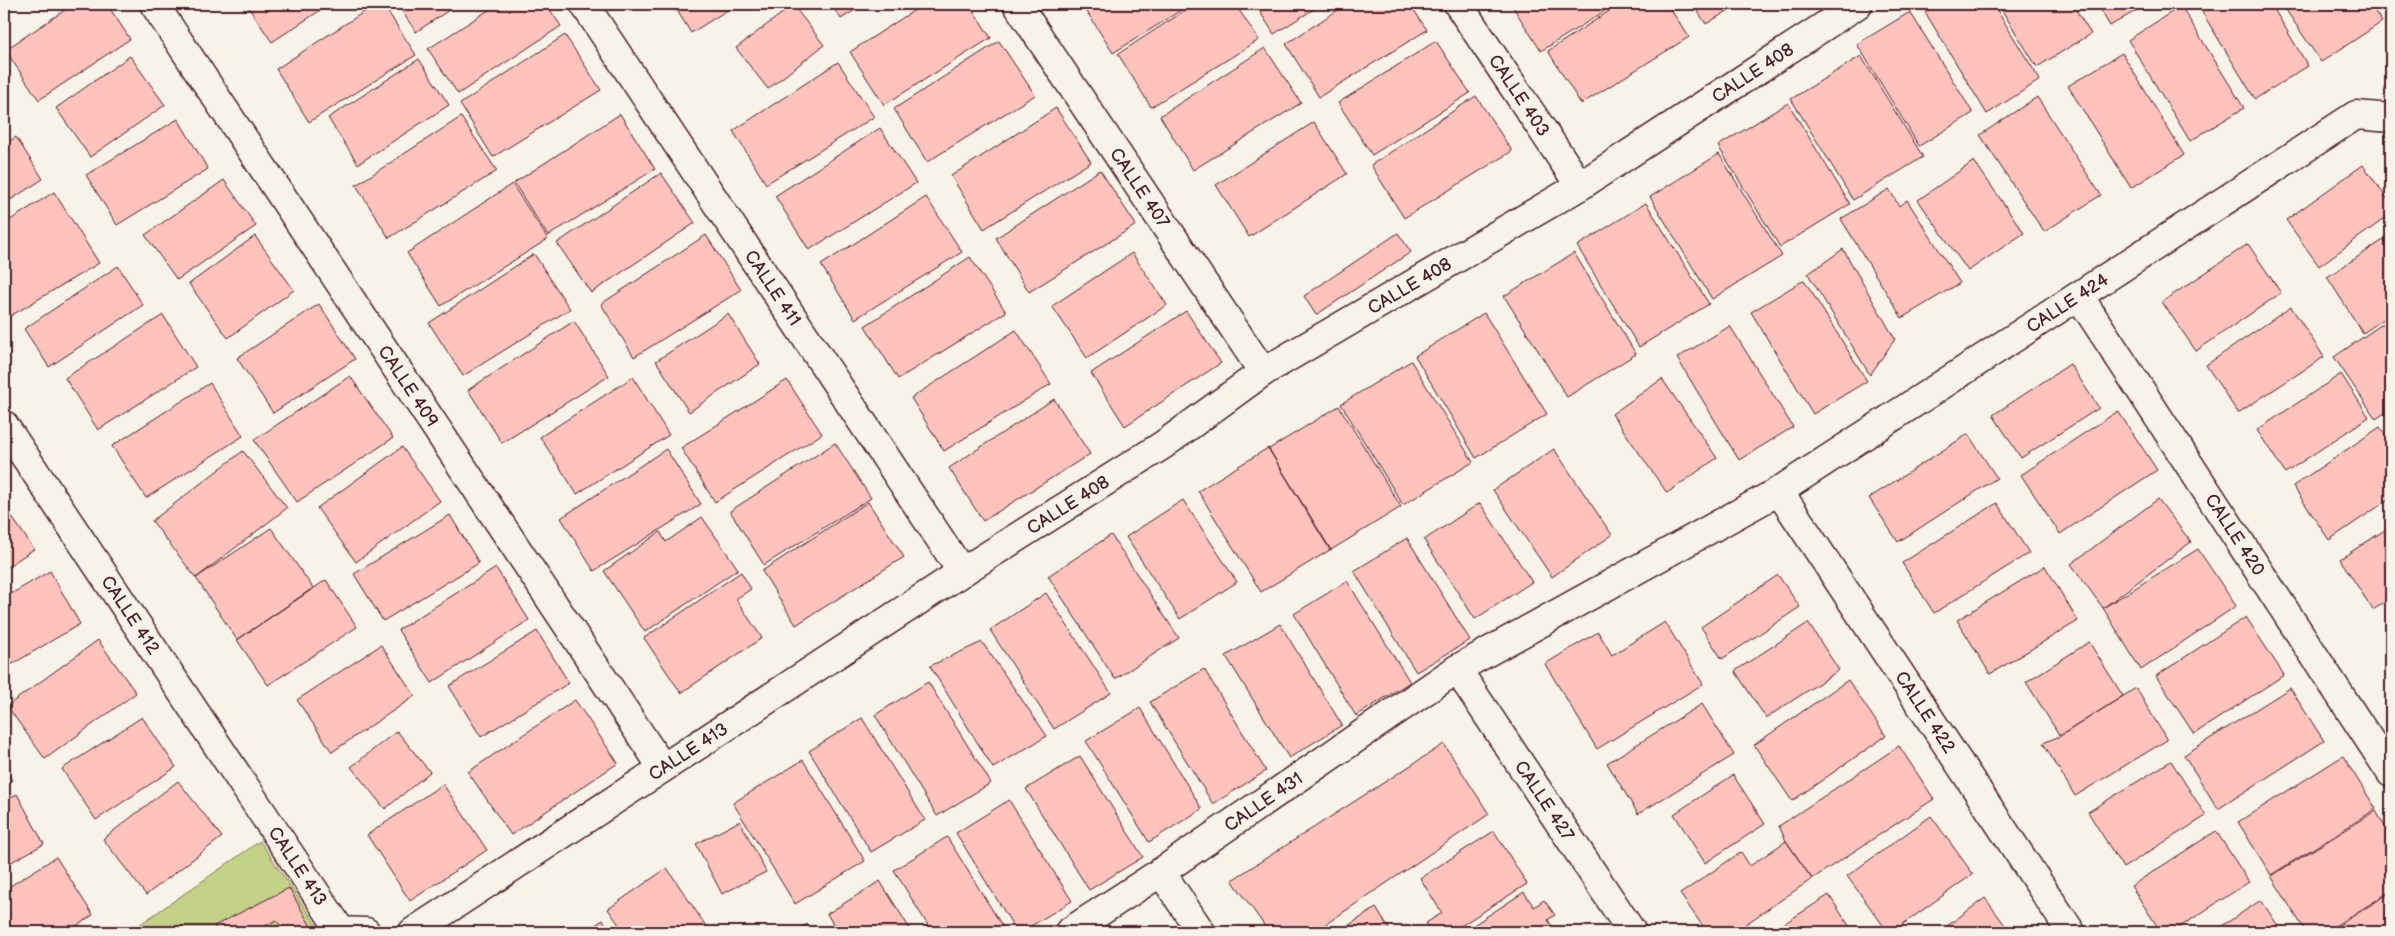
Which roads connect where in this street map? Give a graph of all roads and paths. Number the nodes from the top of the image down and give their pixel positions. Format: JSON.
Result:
{"nodes":[{"id":1,"x":154,"y":4,"type":"edge"},
{"id":2,"x":584,"y":4,"type":"edge"},
{"id":3,"x":1017,"y":4,"type":"edge"},
{"id":4,"x":1458,"y":4,"type":"edge"},
{"id":5,"x":1858,"y":4,"type":"edge"},
{"id":6,"x":2391,"y":118,"type":"edge"},
{"id":7,"x":1580,"y":186,"type":"junction"},
{"id":8,"x":2079,"y":296,"type":"junction"},
{"id":9,"x":1263,"y":372,"type":"junction"},
{"id":10,"x":4,"y":424,"type":"edge"},
{"id":11,"x":1779,"y":491,"type":"junction"},
{"id":12,"x":962,"y":572,"type":"junction"},
{"id":13,"x":1457,"y":669,"type":"junction"},
{"id":14,"x":662,"y":767,"type":"junction"},
{"id":15,"x":2391,"y":773,"type":"edge"},
{"id":16,"x":257,"y":805,"type":"joint"},
{"id":17,"x":1161,"y":872,"type":"junction"},
{"id":18,"x":366,"y":932,"type":"edge"},
{"id":19,"x":414,"y":932,"type":"edge"},
{"id":20,"x":1069,"y":932,"type":"edge"},
{"id":21,"x":1201,"y":932,"type":"edge"},
{"id":22,"x":1632,"y":932,"type":"edge"},
{"id":23,"x":2071,"y":932,"type":"edge"}],
"edges":[{"from":1,"to":14,"type":"street","name":"CALLE 409"},
{"from":2,"to":12,"type":"street","name":"CALLE 411"},
{"from":3,"to":9,"type":"street","name":"CALLE 407"},
{"from":4,"to":7,"type":"street","name":"CALLE 403"},
{"from":5,"to":7,"type":"street","name":"CALLE 408"},
{"from":6,"to":8,"type":"street","name":"CALLE 424"},
{"from":7,"to":9,"type":"street","name":"CALLE 408"},
{"from":8,"to":11,"type":"street","name":"CALLE 424"},
{"from":8,"to":15,"type":"street","name":"CALLE 420"},
{"from":9,"to":12,"type":"street","name":"CALLE 408"},
{"from":10,"to":16,"type":"street","name":"CALLE 412"},
{"from":11,"to":13,"type":"street","name":"CALLE 424"},
{"from":11,"to":23,"type":"street","name":"CALLE 422"},
{"from":12,"to":14,"type":"street","name":"CALLE 413"},
{"from":13,"to":17,"type":"street","name":"CALLE 431"},
{"from":13,"to":22,"type":"street","name":"CALLE 427"},
{"from":14,"to":19,"type":"street","name":"CALLE 413"},
{"from":16,"to":18,"type":"street","name":"CALLE 413"},
{"from":17,"to":20,"type":"street","name":"CALLE 431"},
{"from":17,"to":21,"type":"street"}]}
